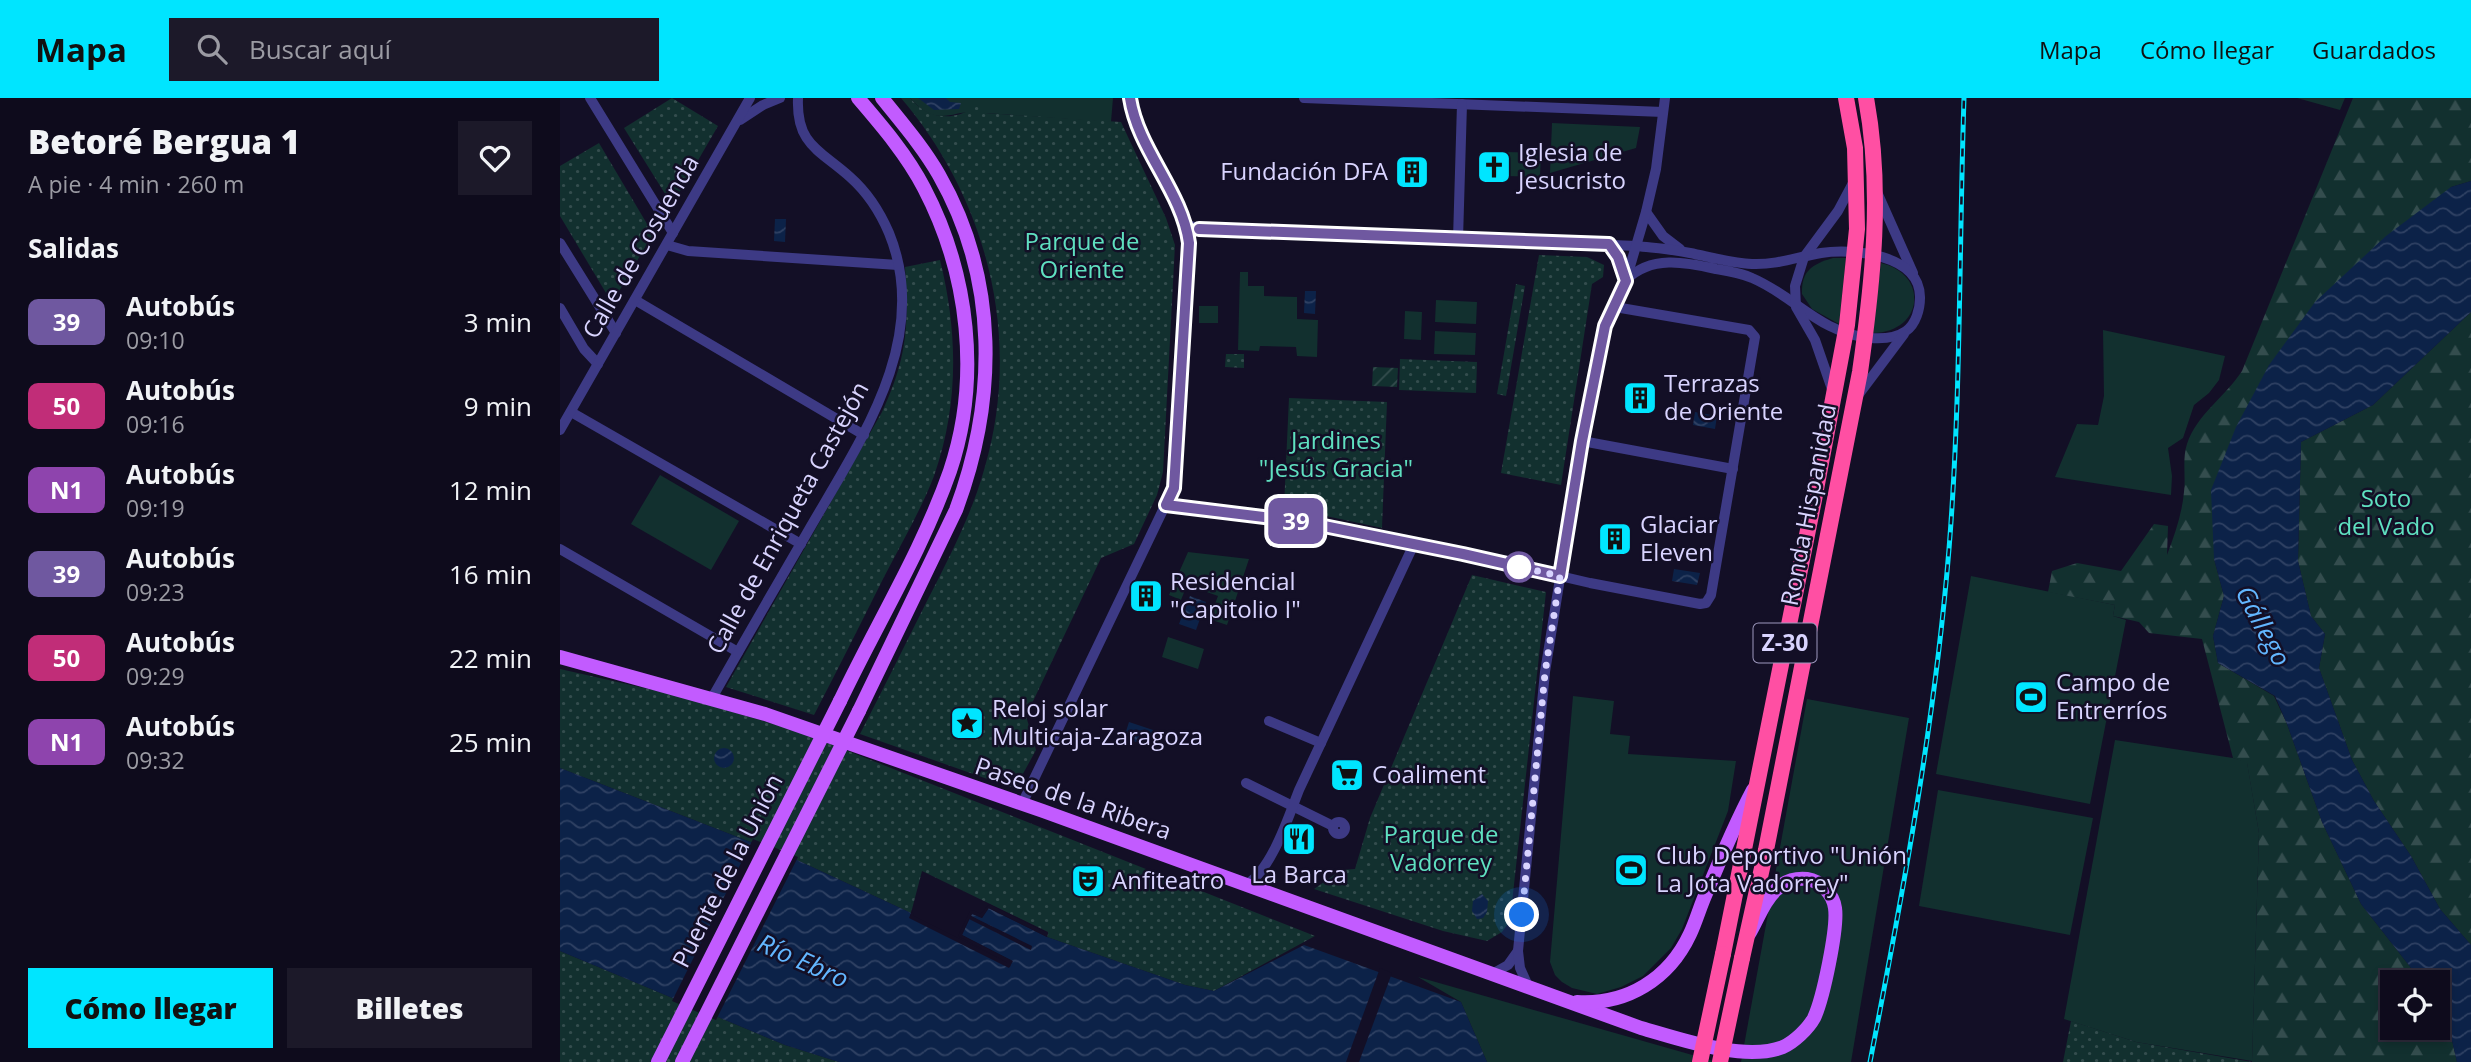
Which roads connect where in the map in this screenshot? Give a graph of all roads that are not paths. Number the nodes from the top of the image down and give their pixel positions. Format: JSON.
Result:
{"nodes":[{"id":1,"x":590,"y":98,"type":"edge"},
{"id":2,"x":750,"y":98,"type":"edge"},
{"id":3,"x":780,"y":98,"type":"edge"},
{"id":4,"x":798,"y":98,"type":"edge"},
{"id":5,"x":858,"y":98,"type":"edge"},
{"id":6,"x":882,"y":98,"type":"edge"},
{"id":7,"x":1130,"y":98,"type":"edge"},
{"id":8,"x":1304,"y":98,"type":"edge"},
{"id":9,"x":1574,"y":98,"type":"edge"},
{"id":10,"x":1665,"y":98,"type":"edge"},
{"id":11,"x":1846,"y":98,"type":"edge"},
{"id":12,"x":1866,"y":98,"type":"edge"},
{"id":13,"x":1462,"y":104,"type":"junction"},
{"id":14,"x":1580,"y":109,"type":"junction"},
{"id":15,"x":1663,"y":112,"type":"junction"},
{"id":16,"x":738,"y":121,"type":"junction"},
{"id":17,"x":1856,"y":179,"type":"junction"},
{"id":18,"x":1876,"y":189,"type":"junction"},
{"id":19,"x":1646,"y":212,"type":"junction"},
{"id":20,"x":1185,"y":224,"type":"junction"},
{"id":21,"x":673,"y":233,"type":"junction"},
{"id":22,"x":1458,"y":239,"type":"junction"},
{"id":23,"x":560,"y":243,"type":"edge"},
{"id":24,"x":667,"y":244,"type":"junction"},
{"id":25,"x":1609,"y":244,"type":"junction"},
{"id":26,"x":1637,"y":246,"type":"junction"},
{"id":27,"x":1685,"y":252,"type":"junction"},
{"id":28,"x":1855,"y":253,"type":"junction"},
{"id":29,"x":1874,"y":256,"type":"junction"},
{"id":30,"x":1804,"y":257,"type":"junction"},
{"id":31,"x":572,"y":262,"type":"junction"},
{"id":32,"x":898,"y":265,"type":"junction"},
{"id":33,"x":560,"y":269,"type":"edge"},
{"id":34,"x":1914,"y":276,"type":"junction"},
{"id":35,"x":1626,"y":281,"type":"junction"},
{"id":36,"x":635,"y":300,"type":"junction"},
{"id":37,"x":1615,"y":307,"type":"junction"},
{"id":38,"x":1796,"y":307,"type":"junction"},
{"id":39,"x":560,"y":308,"type":"edge"},
{"id":40,"x":617,"y":330,"type":"junction"},
{"id":41,"x":1906,"y":331,"type":"junction"},
{"id":42,"x":1845,"y":332,"type":"junction"},
{"id":43,"x":1865,"y":337,"type":"junction"},
{"id":44,"x":598,"y":364,"type":"junction"},
{"id":45,"x":1834,"y":398,"type":"junction"},
{"id":46,"x":1853,"y":402,"type":"junction"},
{"id":47,"x":571,"y":412,"type":"junction"},
{"id":48,"x":560,"y":430,"type":"edge"},
{"id":49,"x":864,"y":435,"type":"junction"},
{"id":50,"x":1582,"y":441,"type":"junction"},
{"id":51,"x":1733,"y":469,"type":"junction"},
{"id":52,"x":1166,"y":505,"type":"junction"},
{"id":53,"x":800,"y":544,"type":"junction"},
{"id":54,"x":1414,"y":544,"type":"junction"},
{"id":55,"x":560,"y":549,"type":"edge"},
{"id":56,"x":1560,"y":576,"type":"junction"},
{"id":57,"x":738,"y":652,"type":"junction"},
{"id":58,"x":560,"y":657,"type":"edge"},
{"id":59,"x":712,"y":698,"type":"junction"},
{"id":60,"x":1269,"y":721,"type":"dead end"},
{"id":61,"x":1321,"y":743,"type":"junction"},
{"id":62,"x":1758,"y":779,"type":"junction"},
{"id":63,"x":1246,"y":783,"type":"dead end"},
{"id":64,"x":1022,"y":804,"type":"junction"},
{"id":65,"x":1293,"y":806,"type":"junction"},
{"id":66,"x":1333,"y":826,"type":"dead end"},
{"id":67,"x":1260,"y":874,"type":"junction"},
{"id":68,"x":1246,"y":885,"type":"junction"},
{"id":69,"x":1264,"y":891,"type":"junction"},
{"id":70,"x":1746,"y":938,"type":"junction"},
{"id":71,"x":1518,"y":951,"type":"junction"},
{"id":72,"x":1492,"y":974,"type":"junction"},
{"id":73,"x":1529,"y":988,"type":"junction"},
{"id":74,"x":1566,"y":1001,"type":"junction"},
{"id":75,"x":658,"y":1062,"type":"edge"},
{"id":76,"x":681,"y":1062,"type":"edge"},
{"id":77,"x":1700,"y":1062,"type":"edge"},
{"id":78,"x":1720,"y":1062,"type":"edge"}],
"edges":[{"from":1,"to":21,"type":"street"},
{"from":2,"to":16,"type":"street","name":"Calle de Cosuenda"},
{"from":3,"to":16,"type":"street","name":"Calle de Cosuenda"},
{"from":4,"to":32,"type":"street","name":"Calle de Enriqueta Castejón"},
{"from":5,"to":75,"type":"main road","name":"Puente de la Unión","bridge":true},
{"from":6,"to":76,"type":"main road","name":"Puente de la Unión","bridge":true},
{"from":7,"to":20,"type":"street"},
{"from":8,"to":13,"type":"street"},
{"from":9,"to":14,"type":"street"},
{"from":10,"to":15,"type":"street"},
{"from":11,"to":17,"type":"highway","name":"Ronda Hispanidad","number":"Z-30"},
{"from":12,"to":18,"type":"highway","name":"Ronda Hispanidad","number":"Z-30"},
{"from":13,"to":14,"type":"street"},
{"from":13,"to":22,"type":"street"},
{"from":14,"to":15,"type":"street"},
{"from":15,"to":19,"type":"street"},
{"from":16,"to":21,"type":"street","name":"Calle de Cosuenda"},
{"from":17,"to":28,"type":"highway","name":"Ronda Hispanidad","number":"Z-30"},
{"from":17,"to":30,"type":"street"},
{"from":18,"to":29,"type":"highway","name":"Ronda Hispanidad","number":"Z-30"},
{"from":18,"to":34,"type":"street"},
{"from":19,"to":26,"type":"street"},
{"from":19,"to":27,"type":"street"},
{"from":20,"to":22,"type":"street"},
{"from":20,"to":52,"type":"street"},
{"from":21,"to":24,"type":"street","name":"Calle de Cosuenda"},
{"from":22,"to":25,"type":"street"},
{"from":23,"to":31,"type":"street"},
{"from":24,"to":32,"type":"street"},
{"from":24,"to":36,"type":"street","name":"Calle de Cosuenda"},
{"from":25,"to":26,"type":"street"},
{"from":25,"to":35,"type":"street"},
{"from":26,"to":27,"type":"street"},
{"from":26,"to":35,"type":"street"},
{"from":27,"to":30,"type":"street"},
{"from":28,"to":29,"type":"street"},
{"from":28,"to":30,"type":"street"},
{"from":28,"to":42,"type":"highway","name":"Ronda Hispanidad","number":"Z-30"},
{"from":29,"to":34,"type":"street"},
{"from":29,"to":43,"type":"highway","name":"Ronda Hispanidad","number":"Z-30"},
{"from":30,"to":38,"type":"street"},
{"from":31,"to":33,"type":"street"},
{"from":31,"to":40,"type":"street"},
{"from":32,"to":49,"type":"street","name":"Calle de Enriqueta Castejón"},
{"from":34,"to":41,"type":"street"},
{"from":35,"to":37,"type":"street"},
{"from":35,"to":38,"type":"street"},
{"from":36,"to":40,"type":"street","name":"Calle de Cosuenda"},
{"from":36,"to":49,"type":"street"},
{"from":37,"to":50,"type":"street"},
{"from":37,"to":51,"type":"street"},
{"from":38,"to":42,"type":"street"},
{"from":38,"to":45,"type":"street"},
{"from":39,"to":44,"type":"street"},
{"from":40,"to":44,"type":"street","name":"Calle de Cosuenda"},
{"from":41,"to":43,"type":"street"},
{"from":41,"to":46,"type":"street"},
{"from":42,"to":43,"type":"street"},
{"from":42,"to":45,"type":"highway","name":"Ronda Hispanidad","number":"Z-30"},
{"from":43,"to":46,"type":"highway","name":"Ronda Hispanidad","number":"Z-30"},
{"from":44,"to":47,"type":"street","name":"Calle de Cosuenda"},
{"from":45,"to":62,"type":"highway","name":"Ronda Hispanidad","number":"Z-30"},
{"from":46,"to":70,"type":"highway","name":"Ronda Hispanidad","number":"Z-30"},
{"from":47,"to":48,"type":"street","name":"Calle de Cosuenda"},
{"from":47,"to":53,"type":"street"},
{"from":49,"to":53,"type":"street","name":"Calle de Enriqueta Castejón"},
{"from":50,"to":51,"type":"street"},
{"from":50,"to":56,"type":"street"},
{"from":51,"to":56,"type":"street"},
{"from":52,"to":54,"type":"street"},
{"from":52,"to":64,"type":"street"},
{"from":53,"to":57,"type":"street","name":"Calle de Enriqueta Castejón"},
{"from":54,"to":56,"type":"street"},
{"from":54,"to":61,"type":"street"},
{"from":55,"to":57,"type":"street"},
{"from":56,"to":71,"type":"street"},
{"from":57,"to":59,"type":"street","name":"Calle de Enriqueta Castejón"},
{"from":58,"to":59,"type":"main road","name":"Paseo de la Ribera"},
{"from":59,"to":64,"type":"main road","name":"Paseo de la Ribera"},
{"from":60,"to":61,"type":"street"},
{"from":61,"to":65,"type":"street"},
{"from":62,"to":74,"type":"main road"},
{"from":62,"to":77,"type":"highway","name":"Ronda Hispanidad","number":"Z-30","bridge":true},
{"from":63,"to":65,"type":"street"},
{"from":64,"to":68,"type":"main road","name":"Paseo de la Ribera"},
{"from":65,"to":66,"type":"street"},
{"from":65,"to":67,"type":"street"},
{"from":67,"to":68,"type":"street"},
{"from":67,"to":69,"type":"street"},
{"from":68,"to":69,"type":"main road","name":"Paseo de la Ribera"},
{"from":69,"to":72,"type":"main road","name":"Paseo de la Ribera"},
{"from":70,"to":74,"type":"main road","name":"Paseo de la Ribera"},
{"from":70,"to":78,"type":"highway","name":"Ronda Hispanidad","number":"Z-30","bridge":true},
{"from":71,"to":72,"type":"street"},
{"from":71,"to":73,"type":"street"},
{"from":72,"to":73,"type":"main road","name":"Paseo de la Ribera"},
{"from":73,"to":74,"type":"main road","name":"Paseo de la Ribera"}]}
